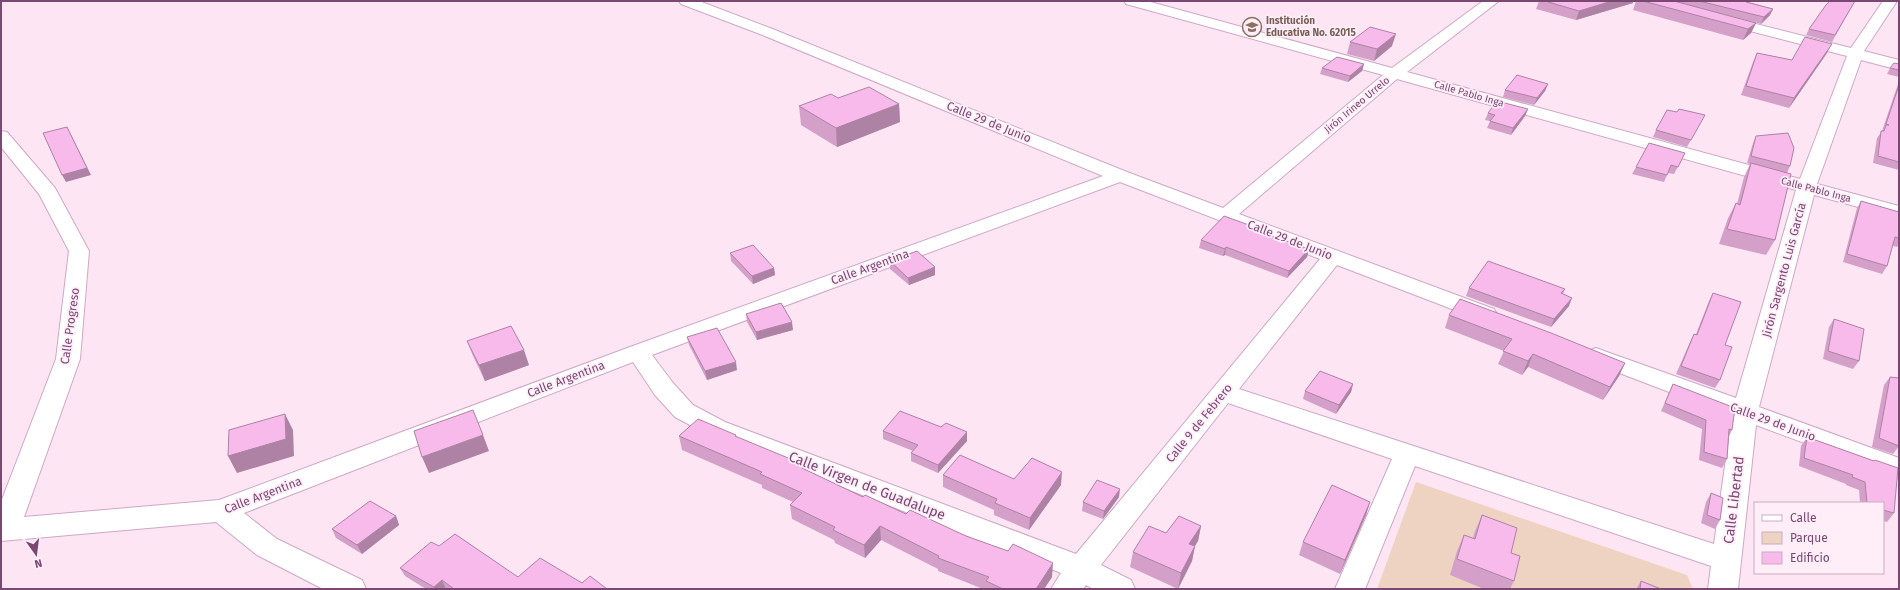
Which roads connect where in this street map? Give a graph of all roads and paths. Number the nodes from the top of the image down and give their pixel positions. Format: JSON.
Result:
{"nodes":[{"id":1,"x":686,"y":1,"type":"edge"},
{"id":2,"x":1131,"y":1,"type":"edge"},
{"id":3,"x":1492,"y":1,"type":"edge"},
{"id":4,"x":1890,"y":1,"type":"edge"},
{"id":5,"x":1710,"y":17,"type":"edge"},
{"id":6,"x":1855,"y":54,"type":"junction"},
{"id":7,"x":1899,"y":65,"type":"edge"},
{"id":8,"x":1395,"y":73,"type":"junction"},
{"id":9,"x":1,"y":136,"type":"edge"},
{"id":10,"x":1120,"y":176,"type":"junction"},
{"id":11,"x":1806,"y":188,"type":"junction"},
{"id":12,"x":1899,"y":212,"type":"edge"},
{"id":13,"x":1225,"y":216,"type":"junction"},
{"id":14,"x":1333,"y":256,"type":"junction"},
{"id":15,"x":1502,"y":320,"type":"edge"},
{"id":16,"x":1576,"y":348,"type":"edge"},
{"id":17,"x":638,"y":352,"type":"junction"},
{"id":18,"x":1224,"y":393,"type":"junction"},
{"id":19,"x":1745,"y":412,"type":"junction"},
{"id":20,"x":1407,"y":454,"type":"junction"},
{"id":21,"x":1899,"y":468,"type":"edge"},
{"id":22,"x":220,"y":512,"type":"junction"},
{"id":23,"x":3,"y":530,"type":"edge"},
{"id":24,"x":1727,"y":560,"type":"junction"},
{"id":25,"x":1073,"y":579,"type":"edge"},
{"id":26,"x":351,"y":589,"type":"edge"},
{"id":27,"x":1120,"y":589,"type":"edge"},
{"id":28,"x":1350,"y":589,"type":"edge"},
{"id":29,"x":1723,"y":589,"type":"edge"}],
"edges":[{"from":1,"to":10,"type":"street","name":"Calle 29 de Junio"},
{"from":2,"to":8,"type":"street","name":"Calle Pablo Inga"},
{"from":3,"to":8,"type":"street","name":"Jirón Irineo Urrelo"},
{"from":4,"to":6,"type":"street","name":"Jirón Sargento Luis García"},
{"from":5,"to":6,"type":"street"},
{"from":6,"to":7,"type":"street"},
{"from":6,"to":11,"type":"street","name":"Jirón Sargento Luis García"},
{"from":8,"to":11,"type":"street","name":"Calle Pablo Inga"},
{"from":8,"to":13,"type":"street","name":"Jirón Irineo Urrelo"},
{"from":9,"to":23,"type":"street","name":"Calle Progreso"},
{"from":10,"to":13,"type":"street","name":"Calle 29 de Junio"},
{"from":10,"to":17,"type":"street","name":"Calle Argentina"},
{"from":11,"to":12,"type":"street","name":"Calle Pablo Inga"},
{"from":11,"to":19,"type":"street","name":"Jirón Sargento Luis García"},
{"from":13,"to":14,"type":"street","name":"Calle 29 de Junio"},
{"from":14,"to":15,"type":"street","name":"Calle 29 de Junio"},
{"from":14,"to":18,"type":"street","name":"Calle 9 de Febrero"},
{"from":16,"to":19,"type":"street","name":"Calle 29 de Junio"},
{"from":17,"to":22,"type":"street","name":"Calle Argentina"},
{"from":17,"to":25,"type":"street","name":"Calle Virgen de Guadalupe"},
{"from":18,"to":20,"type":"street"},
{"from":18,"to":25,"type":"street","name":"Calle 9 de Febrero"},
{"from":19,"to":21,"type":"street","name":"Calle 29 de Junio"},
{"from":19,"to":24,"type":"street","name":"Calle Libertad"},
{"from":20,"to":24,"type":"street"},
{"from":20,"to":28,"type":"street"},
{"from":22,"to":23,"type":"street","name":"Calle Argentina"},
{"from":22,"to":26,"type":"street"},
{"from":24,"to":29,"type":"street","name":"Calle Libertad"},
{"from":25,"to":27,"type":"street","name":"Calle Virgen de Guadalupe"}]}
